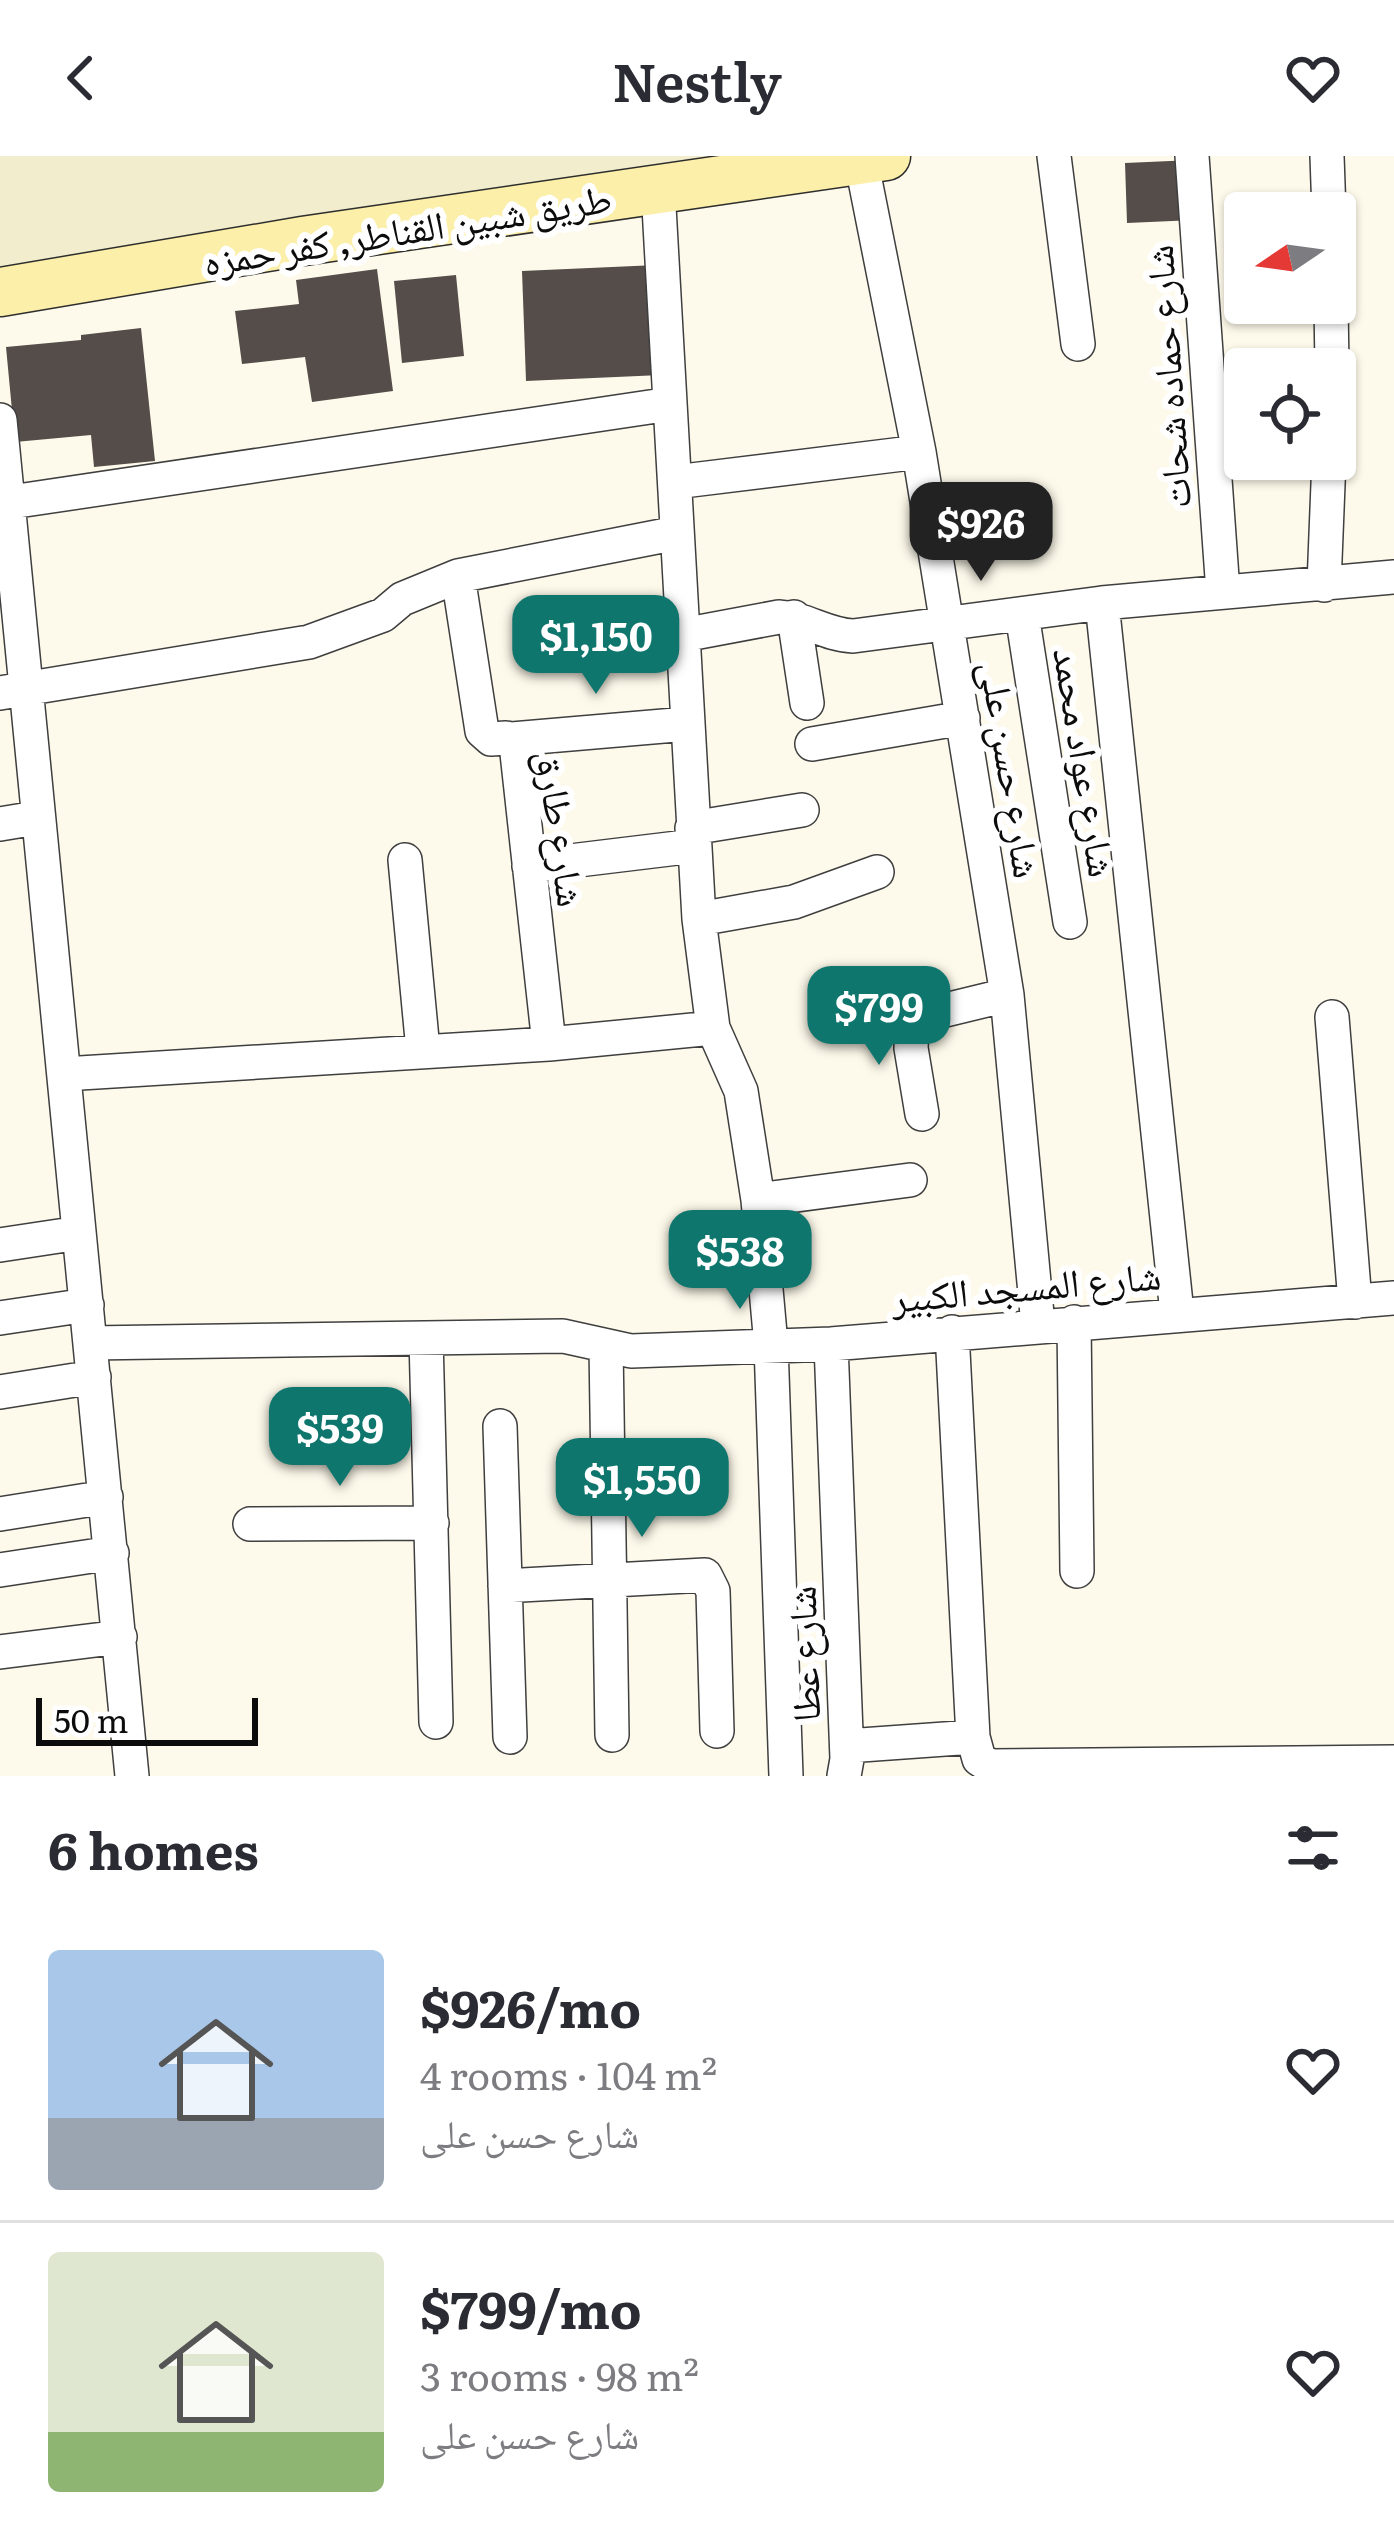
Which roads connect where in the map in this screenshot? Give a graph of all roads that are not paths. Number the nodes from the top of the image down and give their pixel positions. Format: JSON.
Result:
{"nodes":[{"id":1,"x":1054,"y":156,"type":"edge"},
{"id":2,"x":1192,"y":156,"type":"edge"},
{"id":3,"x":1327,"y":156,"type":"edge"},
{"id":4,"x":874,"y":158,"type":"edge"},
{"id":5,"x":798,"y":163,"type":"edge"},
{"id":6,"x":658,"y":189,"type":"junction"},
{"id":7,"x":1328,"y":192,"type":"edge"},
{"id":8,"x":0,"y":292,"type":"edge"},
{"id":9,"x":1078,"y":344,"type":"dead end"},
{"id":10,"x":670,"y":404,"type":"junction"},
{"id":11,"x":0,"y":420,"type":"edge"},
{"id":12,"x":919,"y":452,"type":"junction"},
{"id":13,"x":1328,"y":480,"type":"edge"},
{"id":14,"x":675,"y":482,"type":"junction"},
{"id":15,"x":11,"y":502,"type":"junction"},
{"id":16,"x":677,"y":533,"type":"junction"},
{"id":17,"x":458,"y":576,"type":"junction"},
{"id":18,"x":1394,"y":577,"type":"edge"},
{"id":19,"x":1324,"y":585,"type":"junction"},
{"id":20,"x":1223,"y":592,"type":"junction"},
{"id":21,"x":1102,"y":603,"type":"junction"},
{"id":22,"x":1022,"y":614,"type":"junction"},
{"id":23,"x":794,"y":617,"type":"junction"},
{"id":24,"x":947,"y":622,"type":"junction"},
{"id":25,"x":683,"y":635,"type":"junction"},
{"id":26,"x":13,"y":691,"type":"edge"},
{"id":27,"x":807,"y":703,"type":"dead end"},
{"id":28,"x":963,"y":718,"type":"junction"},
{"id":29,"x":687,"y":724,"type":"junction"},
{"id":30,"x":512,"y":740,"type":"junction"},
{"id":31,"x":812,"y":744,"type":"dead end"},
{"id":32,"x":802,"y":810,"type":"dead end"},
{"id":33,"x":36,"y":818,"type":"junction"},
{"id":34,"x":0,"y":824,"type":"edge"},
{"id":35,"x":693,"y":837,"type":"junction"},
{"id":36,"x":405,"y":860,"type":"dead end"},
{"id":37,"x":529,"y":866,"type":"junction"},
{"id":38,"x":877,"y":872,"type":"dead end"},
{"id":39,"x":699,"y":919,"type":"junction"},
{"id":40,"x":1070,"y":922,"type":"dead end"},
{"id":41,"x":1007,"y":995,"type":"junction"},
{"id":42,"x":1332,"y":1016,"type":"dead end"},
{"id":43,"x":713,"y":1028,"type":"junction"},
{"id":44,"x":549,"y":1043,"type":"junction"},
{"id":45,"x":423,"y":1050,"type":"junction"},
{"id":46,"x":64,"y":1074,"type":"junction"},
{"id":47,"x":922,"y":1114,"type":"dead end"},
{"id":48,"x":910,"y":1180,"type":"dead end"},
{"id":49,"x":758,"y":1200,"type":"junction"},
{"id":50,"x":79,"y":1233,"type":"junction"},
{"id":51,"x":0,"y":1245,"type":"edge"},
{"id":52,"x":1394,"y":1298,"type":"edge"},
{"id":53,"x":1355,"y":1303,"type":"junction"},
{"id":54,"x":86,"y":1305,"type":"junction"},
{"id":55,"x":1177,"y":1313,"type":"junction"},
{"id":56,"x":0,"y":1318,"type":"edge"},
{"id":57,"x":1074,"y":1322,"type":"junction"},
{"id":58,"x":1039,"y":1325,"type":"junction"},
{"id":59,"x":952,"y":1332,"type":"junction"},
{"id":60,"x":426,"y":1338,"type":"junction"},
{"id":61,"x":831,"y":1344,"type":"junction"},
{"id":62,"x":771,"y":1345,"type":"junction"},
{"id":63,"x":606,"y":1346,"type":"junction"},
{"id":64,"x":92,"y":1360,"type":"junction"},
{"id":65,"x":0,"y":1392,"type":"edge"},
{"id":66,"x":500,"y":1426,"type":"dead end"},
{"id":67,"x":106,"y":1497,"type":"junction"},
{"id":68,"x":0,"y":1514,"type":"edge"},
{"id":69,"x":432,"y":1522,"type":"junction"},
{"id":70,"x":250,"y":1525,"type":"dead end"},
{"id":71,"x":112,"y":1553,"type":"junction"},
{"id":72,"x":0,"y":1570,"type":"edge"},
{"id":73,"x":1077,"y":1571,"type":"dead end"},
{"id":74,"x":608,"y":1580,"type":"junction"},
{"id":75,"x":505,"y":1586,"type":"junction"},
{"id":76,"x":120,"y":1637,"type":"junction"},
{"id":77,"x":0,"y":1652,"type":"edge"},
{"id":78,"x":436,"y":1722,"type":"dead end"},
{"id":79,"x":717,"y":1731,"type":"dead end"},
{"id":80,"x":612,"y":1736,"type":"dead end"},
{"id":81,"x":510,"y":1737,"type":"dead end"},
{"id":82,"x":973,"y":1738,"type":"junction"},
{"id":83,"x":846,"y":1761,"type":"edge"},
{"id":84,"x":1394,"y":1762,"type":"edge"},
{"id":85,"x":1097,"y":1770,"type":"edge"},
{"id":86,"x":132,"y":1776,"type":"edge"},
{"id":87,"x":786,"y":1776,"type":"edge"}],
"edges":[{"from":1,"to":9,"type":"street"},
{"from":2,"to":20,"type":"street","name":"شارع حماده شحات"},
{"from":3,"to":7,"type":"street"},
{"from":4,"to":5,"type":"main road","name":"طريق شبين القناطر, كفر حمزه"},
{"from":4,"to":12,"type":"street","name":"شارع حسن على"},
{"from":5,"to":6,"type":"main road","name":"طريق شبين القناطر, كفر حمزه"},
{"from":6,"to":8,"type":"main road","name":"طريق شبين القناطر, كفر حمزه"},
{"from":6,"to":10,"type":"street"},
{"from":10,"to":14,"type":"street"},
{"from":10,"to":15,"type":"street"},
{"from":11,"to":15,"type":"street"},
{"from":12,"to":14,"type":"street"},
{"from":12,"to":24,"type":"street","name":"شارع حسن على"},
{"from":13,"to":19,"type":"street"},
{"from":14,"to":16,"type":"street"},
{"from":15,"to":26,"type":"street"},
{"from":16,"to":17,"type":"street"},
{"from":16,"to":25,"type":"street"},
{"from":17,"to":26,"type":"street"},
{"from":17,"to":30,"type":"street","name":"شارع طارق"},
{"from":18,"to":19,"type":"street"},
{"from":19,"to":20,"type":"street"},
{"from":20,"to":21,"type":"street"},
{"from":21,"to":22,"type":"street"},
{"from":21,"to":55,"type":"street"},
{"from":22,"to":24,"type":"street"},
{"from":22,"to":40,"type":"street","name":"شارع عواد محمد"},
{"from":23,"to":24,"type":"street"},
{"from":23,"to":25,"type":"street"},
{"from":23,"to":27,"type":"street"},
{"from":24,"to":28,"type":"street","name":"شارع حسن على"},
{"from":25,"to":29,"type":"street"},
{"from":26,"to":33,"type":"street"},
{"from":28,"to":31,"type":"street"},
{"from":28,"to":41,"type":"street","name":"شارع حسن على"},
{"from":29,"to":30,"type":"street"},
{"from":29,"to":35,"type":"street"},
{"from":30,"to":37,"type":"street","name":"شارع طارق"},
{"from":32,"to":35,"type":"street"},
{"from":33,"to":34,"type":"street"},
{"from":33,"to":46,"type":"street"},
{"from":35,"to":37,"type":"street"},
{"from":35,"to":39,"type":"street"},
{"from":36,"to":45,"type":"street"},
{"from":37,"to":44,"type":"street","name":"شارع طارق"},
{"from":38,"to":39,"type":"street"},
{"from":39,"to":43,"type":"street"},
{"from":41,"to":47,"type":"street"},
{"from":41,"to":58,"type":"street","name":"شارع حسن على"},
{"from":42,"to":53,"type":"street"},
{"from":43,"to":44,"type":"street"},
{"from":43,"to":49,"type":"street"},
{"from":44,"to":45,"type":"street"},
{"from":45,"to":46,"type":"street"},
{"from":46,"to":50,"type":"street"},
{"from":48,"to":49,"type":"street"},
{"from":49,"to":62,"type":"street"},
{"from":50,"to":51,"type":"street"},
{"from":50,"to":54,"type":"street"},
{"from":52,"to":53,"type":"street","name":"شارع المسجد الكبير"},
{"from":53,"to":55,"type":"street","name":"شارع المسجد الكبير"},
{"from":54,"to":56,"type":"street"},
{"from":54,"to":64,"type":"street"},
{"from":55,"to":57,"type":"street","name":"شارع المسجد الكبير"},
{"from":57,"to":58,"type":"street","name":"شارع المسجد الكبير"},
{"from":57,"to":73,"type":"street"},
{"from":58,"to":59,"type":"street","name":"شارع المسجد الكبير"},
{"from":59,"to":61,"type":"street","name":"شارع المسجد الكبير"},
{"from":59,"to":82,"type":"street"},
{"from":60,"to":63,"type":"street","name":"شارع المسجد الكبير"},
{"from":60,"to":64,"type":"street","name":"شارع المسجد الكبير"},
{"from":60,"to":69,"type":"street"},
{"from":61,"to":62,"type":"street","name":"شارع المسجد الكبير"},
{"from":61,"to":83,"type":"street","name":"شارع عطا"},
{"from":62,"to":63,"type":"street","name":"شارع المسجد الكبير"},
{"from":62,"to":87,"type":"street"},
{"from":63,"to":74,"type":"street"},
{"from":64,"to":65,"type":"street","name":"شارع المسجد الكبير"},
{"from":64,"to":67,"type":"street"},
{"from":66,"to":75,"type":"street"},
{"from":67,"to":68,"type":"street"},
{"from":67,"to":71,"type":"street"},
{"from":69,"to":70,"type":"street"},
{"from":69,"to":78,"type":"street"},
{"from":71,"to":72,"type":"street"},
{"from":71,"to":76,"type":"street"},
{"from":74,"to":75,"type":"street"},
{"from":74,"to":79,"type":"street"},
{"from":74,"to":80,"type":"street"},
{"from":75,"to":81,"type":"street"},
{"from":76,"to":77,"type":"street"},
{"from":76,"to":86,"type":"street"},
{"from":82,"to":83,"type":"street"},
{"from":82,"to":85,"type":"street"},
{"from":84,"to":85,"type":"street"}]}
